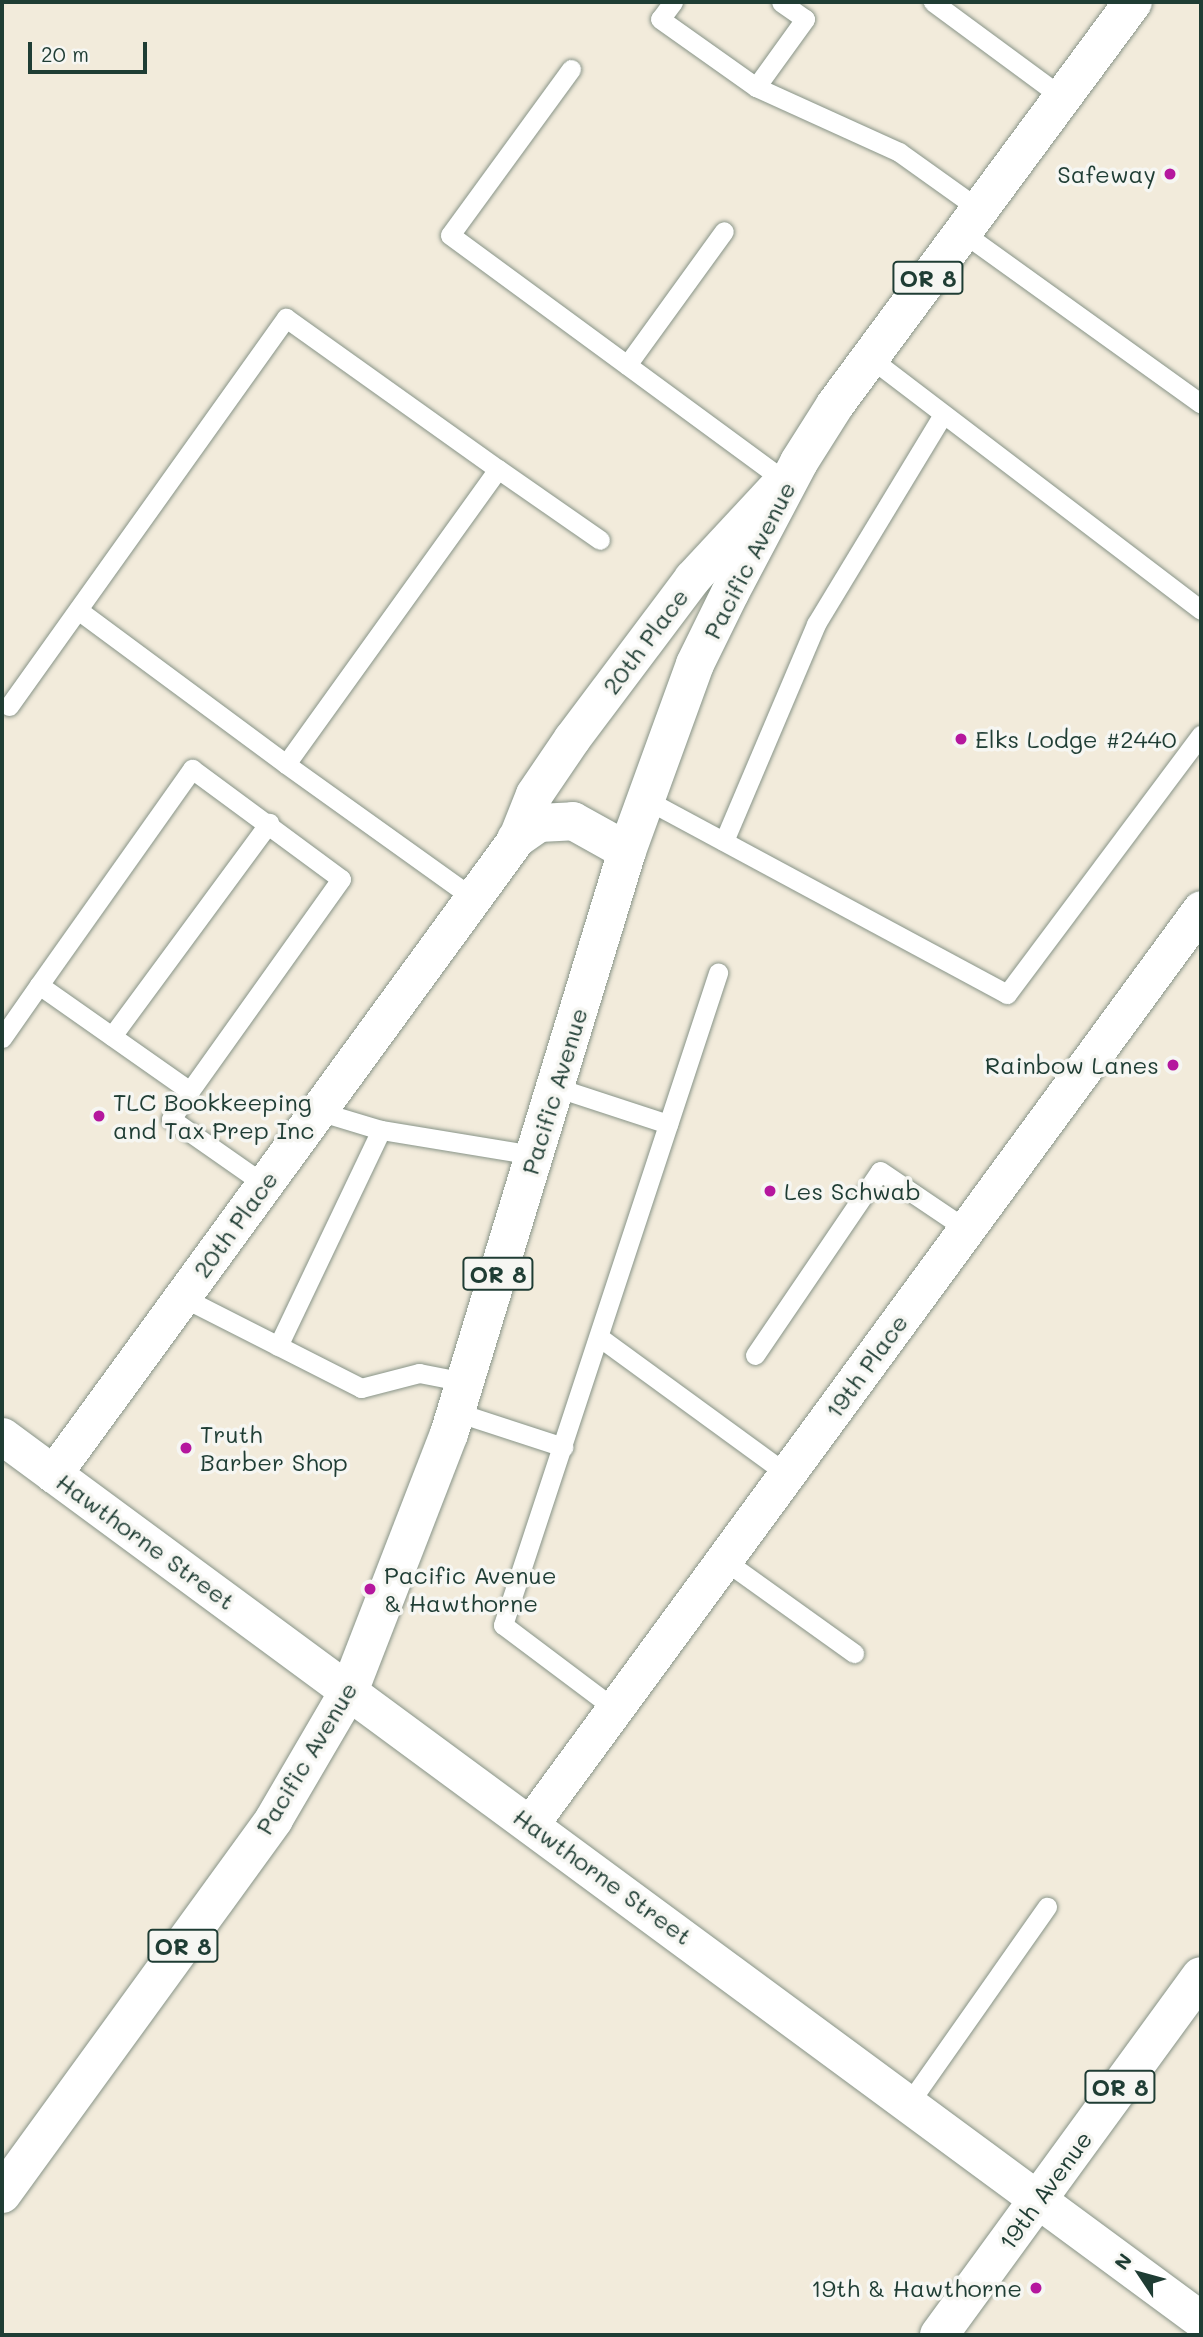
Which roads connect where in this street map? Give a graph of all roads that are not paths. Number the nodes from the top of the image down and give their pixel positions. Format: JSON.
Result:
{"nodes":[{"id":1,"x":673,"y":2,"type":"edge"},
{"id":2,"x":781,"y":2,"type":"edge"},
{"id":3,"x":933,"y":2,"type":"edge"},
{"id":4,"x":1133,"y":2,"type":"edge"},
{"id":5,"x":571,"y":69,"type":"dead end"},
{"id":6,"x":756,"y":87,"type":"junction"},
{"id":7,"x":1063,"y":98,"type":"junction"},
{"id":8,"x":970,"y":220,"type":"junction"},
{"id":9,"x":724,"y":231,"type":"dead end"},
{"id":10,"x":869,"y":357,"type":"junction"},
{"id":11,"x":627,"y":365,"type":"junction"},
{"id":12,"x":1201,"y":404,"type":"edge"},
{"id":13,"x":943,"y":414,"type":"junction"},
{"id":14,"x":498,"y":469,"type":"junction"},
{"id":15,"x":791,"y":471,"type":"junction"},
{"id":16,"x":600,"y":540,"type":"dead end"},
{"id":17,"x":78,"y":610,"type":"junction"},
{"id":18,"x":1201,"y":610,"type":"edge"},
{"id":19,"x":9,"y":706,"type":"dead end"},
{"id":20,"x":1201,"y":735,"type":"edge"},
{"id":21,"x":286,"y":764,"type":"junction"},
{"id":22,"x":645,"y":799,"type":"junction"},
{"id":23,"x":269,"y":823,"type":"junction"},
{"id":24,"x":516,"y":839,"type":"junction"},
{"id":25,"x":724,"y":841,"type":"junction"},
{"id":26,"x":627,"y":851,"type":"junction"},
{"id":27,"x":473,"y":898,"type":"junction"},
{"id":28,"x":1201,"y":909,"type":"edge"},
{"id":29,"x":718,"y":973,"type":"dead end"},
{"id":30,"x":39,"y":985,"type":"junction"},
{"id":31,"x":112,"y":1036,"type":"junction"},
{"id":32,"x":2,"y":1038,"type":"edge"},
{"id":33,"x":555,"y":1087,"type":"junction"},
{"id":34,"x":190,"y":1091,"type":"junction"},
{"id":35,"x":318,"y":1111,"type":"junction"},
{"id":36,"x":668,"y":1124,"type":"junction"},
{"id":37,"x":381,"y":1130,"type":"junction"},
{"id":38,"x":534,"y":1155,"type":"junction"},
{"id":39,"x":264,"y":1184,"type":"junction"},
{"id":40,"x":966,"y":1229,"type":"junction"},
{"id":41,"x":182,"y":1297,"type":"junction"},
{"id":42,"x":599,"y":1337,"type":"junction"},
{"id":43,"x":278,"y":1346,"type":"junction"},
{"id":44,"x":755,"y":1355,"type":"dead end"},
{"id":45,"x":460,"y":1397,"type":"junction"},
{"id":46,"x":2,"y":1436,"type":"edge"},
{"id":47,"x":563,"y":1447,"type":"junction"},
{"id":48,"x":53,"y":1474,"type":"junction"},
{"id":49,"x":787,"y":1475,"type":"junction"},
{"id":50,"x":724,"y":1560,"type":"junction"},
{"id":51,"x":854,"y":1654,"type":"dead end"},
{"id":52,"x":350,"y":1689,"type":"junction"},
{"id":53,"x":615,"y":1709,"type":"junction"},
{"id":54,"x":531,"y":1823,"type":"junction"},
{"id":55,"x":1047,"y":1907,"type":"dead end"},
{"id":56,"x":1200,"y":1980,"type":"edge"},
{"id":57,"x":909,"y":2103,"type":"junction"},
{"id":58,"x":2,"y":2194,"type":"edge"},
{"id":59,"x":1038,"y":2198,"type":"junction"},
{"id":60,"x":1201,"y":2320,"type":"edge"},
{"id":61,"x":939,"y":2335,"type":"edge"}],
"edges":[{"from":1,"to":6,"type":"lane"},
{"from":2,"to":6,"type":"lane"},
{"from":3,"to":7,"type":"lane"},
{"from":4,"to":7,"type":"main road","name":"Pacific Avenue","number":"OR 8"},
{"from":5,"to":11,"type":"lane"},
{"from":6,"to":8,"type":"lane"},
{"from":7,"to":8,"type":"main road","name":"Pacific Avenue","number":"OR 8"},
{"from":8,"to":10,"type":"main road","name":"Pacific Avenue","number":"OR 8"},
{"from":8,"to":12,"type":"lane"},
{"from":9,"to":11,"type":"lane"},
{"from":10,"to":13,"type":"lane"},
{"from":10,"to":15,"type":"main road","name":"Pacific Avenue","number":"OR 8"},
{"from":11,"to":15,"type":"lane"},
{"from":13,"to":18,"type":"lane"},
{"from":13,"to":25,"type":"lane"},
{"from":14,"to":16,"type":"lane"},
{"from":14,"to":17,"type":"lane"},
{"from":14,"to":21,"type":"lane"},
{"from":15,"to":22,"type":"main road","name":"Pacific Avenue","number":"OR 8"},
{"from":15,"to":24,"type":"street","name":"20th Place"},
{"from":17,"to":19,"type":"lane"},
{"from":17,"to":21,"type":"lane"},
{"from":20,"to":25,"type":"lane"},
{"from":21,"to":27,"type":"lane"},
{"from":22,"to":25,"type":"lane"},
{"from":22,"to":26,"type":"main road","name":"Pacific Avenue","number":"OR 8"},
{"from":23,"to":30,"type":"lane"},
{"from":23,"to":31,"type":"lane"},
{"from":23,"to":34,"type":"lane"},
{"from":24,"to":26,"type":"main road","name":"20th Place"},
{"from":24,"to":27,"type":"street","name":"20th Place"},
{"from":26,"to":33,"type":"main road","name":"Pacific Avenue","number":"OR 8"},
{"from":27,"to":35,"type":"street","name":"20th Place"},
{"from":28,"to":40,"type":"street","name":"19th Place"},
{"from":29,"to":36,"type":"lane"},
{"from":30,"to":31,"type":"lane"},
{"from":30,"to":32,"type":"lane"},
{"from":31,"to":34,"type":"lane"},
{"from":33,"to":36,"type":"lane"},
{"from":33,"to":38,"type":"main road","name":"Pacific Avenue","number":"OR 8"},
{"from":34,"to":39,"type":"lane"},
{"from":35,"to":37,"type":"lane"},
{"from":35,"to":39,"type":"street","name":"20th Place"},
{"from":36,"to":42,"type":"lane"},
{"from":37,"to":38,"type":"lane"},
{"from":37,"to":43,"type":"lane"},
{"from":38,"to":45,"type":"main road","name":"Pacific Avenue","number":"OR 8"},
{"from":39,"to":41,"type":"street","name":"20th Place"},
{"from":40,"to":44,"type":"lane"},
{"from":40,"to":49,"type":"street","name":"19th Place"},
{"from":41,"to":43,"type":"lane"},
{"from":41,"to":48,"type":"street","name":"20th Place"},
{"from":42,"to":47,"type":"lane"},
{"from":42,"to":49,"type":"lane"},
{"from":43,"to":45,"type":"lane"},
{"from":45,"to":47,"type":"lane"},
{"from":45,"to":52,"type":"main road","name":"Pacific Avenue","number":"OR 8"},
{"from":46,"to":48,"type":"street","name":"Hawthorne Street"},
{"from":47,"to":53,"type":"lane"},
{"from":48,"to":52,"type":"street","name":"Hawthorne Street"},
{"from":49,"to":50,"type":"street","name":"19th Place"},
{"from":50,"to":51,"type":"lane"},
{"from":50,"to":53,"type":"street","name":"19th Place"},
{"from":52,"to":54,"type":"street","name":"Hawthorne Street"},
{"from":52,"to":58,"type":"main road","name":"Pacific Avenue","number":"OR 8"},
{"from":53,"to":54,"type":"street","name":"19th Place"},
{"from":54,"to":57,"type":"street","name":"Hawthorne Street"},
{"from":55,"to":57,"type":"lane"},
{"from":56,"to":59,"type":"main road","name":"19th Avenue","number":"OR 8"},
{"from":57,"to":59,"type":"street","name":"Hawthorne Street"},
{"from":59,"to":60,"type":"street","name":"Hawthorne Street"},
{"from":59,"to":61,"type":"main road","name":"19th Avenue","number":"OR 8"}]}
